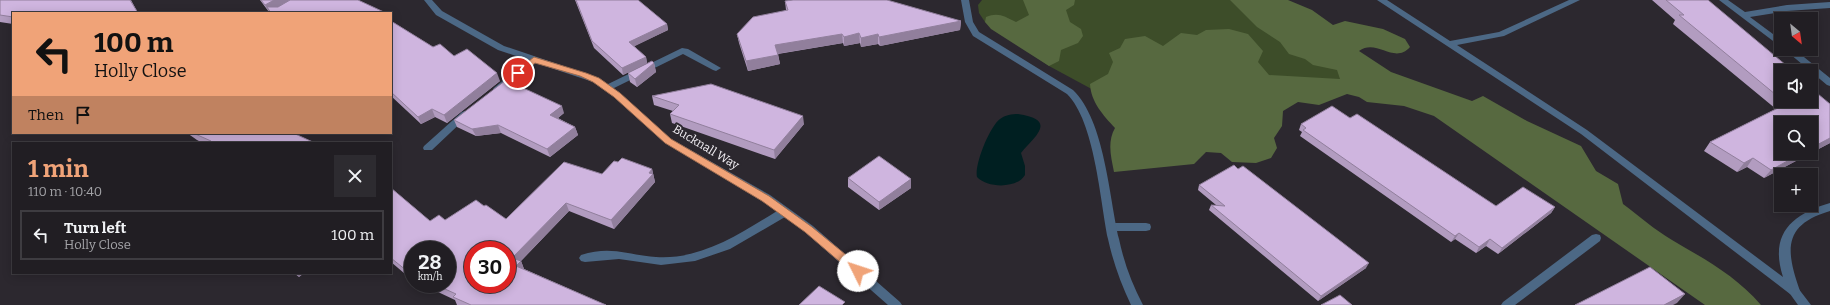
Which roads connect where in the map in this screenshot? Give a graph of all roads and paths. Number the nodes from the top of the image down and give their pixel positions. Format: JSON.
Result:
{"nodes":[{"id":1,"x":428,"y":0,"type":"edge"},
{"id":2,"x":965,"y":0,"type":"edge"},
{"id":3,"x":1381,"y":0,"type":"edge"},
{"id":4,"x":1576,"y":0,"type":"edge"},
{"id":5,"x":1723,"y":0,"type":"edge"},
{"id":6,"x":1830,"y":6,"type":"edge"},
{"id":7,"x":1745,"y":15,"type":"junction"},
{"id":8,"x":1774,"y":38,"type":"edge"},
{"id":9,"x":1450,"y":44,"type":"junction"},
{"id":10,"x":1797,"y":56,"type":"edge"},
{"id":11,"x":534,"y":60,"type":"junction"},
{"id":12,"x":716,"y":68,"type":"dead end"},
{"id":13,"x":1830,"y":83,"type":"edge"},
{"id":14,"x":607,"y":88,"type":"junction"},
{"id":15,"x":487,"y":97,"type":"edge"},
{"id":16,"x":475,"y":106,"type":"edge"},
{"id":17,"x":428,"y":148,"type":"dead end"},
{"id":18,"x":1830,"y":207,"type":"edge"},
{"id":19,"x":784,"y":212,"type":"junction"},
{"id":20,"x":1112,"y":227,"type":"junction"},
{"id":21,"x":1146,"y":228,"type":"dead end"},
{"id":22,"x":1596,"y":238,"type":"dead end"},
{"id":23,"x":585,"y":258,"type":"dead end"},
{"id":24,"x":1794,"y":291,"type":"junction"},
{"id":25,"x":896,"y":305,"type":"edge"},
{"id":26,"x":1137,"y":305,"type":"edge"},
{"id":27,"x":1507,"y":305,"type":"edge"},
{"id":28,"x":1805,"y":305,"type":"edge"}],
"edges":[{"from":1,"to":11,"type":"street","name":"Bucknall Way"},
{"from":2,"to":20,"type":"street"},
{"from":3,"to":9,"type":"street"},
{"from":4,"to":9,"type":"street"},
{"from":5,"to":7,"type":"street"},
{"from":6,"to":7,"type":"street"},
{"from":7,"to":8,"type":"street"},
{"from":9,"to":24,"type":"street"},
{"from":10,"to":13,"type":"street"},
{"from":11,"to":14,"type":"street","name":"Bucknall Way"},
{"from":11,"to":15,"type":"street"},
{"from":12,"to":14,"type":"street"},
{"from":14,"to":19,"type":"street","name":"Bucknall Way"},
{"from":16,"to":17,"type":"street"},
{"from":18,"to":24,"type":"street"},
{"from":19,"to":23,"type":"street"},
{"from":19,"to":25,"type":"street","name":"Bucknall Way"},
{"from":20,"to":21,"type":"street"},
{"from":20,"to":26,"type":"street"},
{"from":22,"to":27,"type":"street"},
{"from":24,"to":28,"type":"street"}]}
